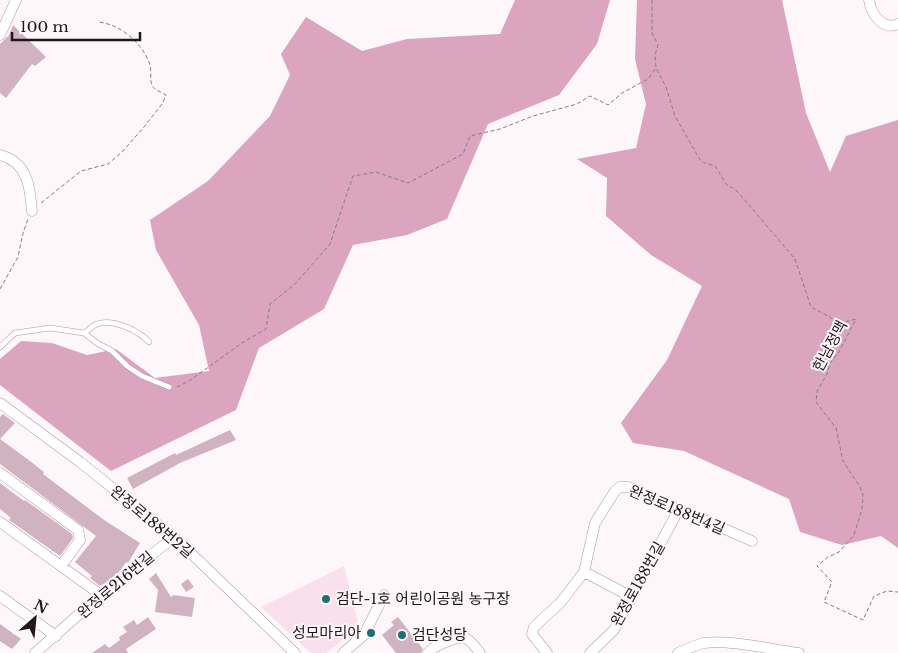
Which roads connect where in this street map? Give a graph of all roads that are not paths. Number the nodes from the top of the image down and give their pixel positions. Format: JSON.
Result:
{"nodes":[{"id":1,"x":16,"y":0,"type":"edge"},
{"id":2,"x":868,"y":0,"type":"edge"},
{"id":3,"x":898,"y":24,"type":"edge"},
{"id":4,"x":0,"y":34,"type":"edge"},
{"id":5,"x":0,"y":155,"type":"edge"},
{"id":6,"x":32,"y":211,"type":"road end"},
{"id":7,"x":84,"y":333,"type":"junction"},
{"id":8,"x":149,"y":342,"type":"dead end"},
{"id":9,"x":0,"y":347,"type":"edge"},
{"id":10,"x":169,"y":388,"type":"road end"},
{"id":11,"x":0,"y":403,"type":"edge"},
{"id":12,"x":0,"y":473,"type":"edge"},
{"id":13,"x":679,"y":509,"type":"junction"},
{"id":14,"x":0,"y":522,"type":"edge"},
{"id":15,"x":174,"y":537,"type":"junction"},
{"id":16,"x":752,"y":541,"type":"dead end"},
{"id":17,"x":62,"y":566,"type":"junction"},
{"id":18,"x":584,"y":572,"type":"junction"},
{"id":19,"x":102,"y":595,"type":"junction"},
{"id":20,"x":384,"y":595,"type":"dead end"},
{"id":21,"x":0,"y":596,"type":"edge"},
{"id":22,"x":632,"y":596,"type":"junction"},
{"id":23,"x":56,"y":636,"type":"junction"},
{"id":24,"x":36,"y":653,"type":"edge"},
{"id":25,"x":294,"y":653,"type":"edge"},
{"id":26,"x":343,"y":653,"type":"edge"},
{"id":27,"x":428,"y":653,"type":"edge"},
{"id":28,"x":480,"y":653,"type":"edge"},
{"id":29,"x":547,"y":653,"type":"edge"},
{"id":30,"x":590,"y":653,"type":"edge"},
{"id":31,"x":678,"y":653,"type":"edge"},
{"id":32,"x":799,"y":653,"type":"edge"}],
"edges":[{"from":1,"to":4,"type":"street"},
{"from":2,"to":3,"type":"street"},
{"from":5,"to":6,"type":"street"},
{"from":7,"to":8,"type":"lane"},
{"from":7,"to":9,"type":"lane"},
{"from":7,"to":10,"type":"lane"},
{"from":11,"to":15,"type":"street","name":"완정로188번2길"},
{"from":12,"to":17,"type":"street"},
{"from":13,"to":16,"type":"street","name":"완정로188번4길"},
{"from":13,"to":18,"type":"street","name":"완정로188번4길"},
{"from":13,"to":22,"type":"street","name":"완정로188번길"},
{"from":14,"to":17,"type":"street"},
{"from":15,"to":19,"type":"street","name":"완정로216번길"},
{"from":15,"to":25,"type":"street","name":"완정로188번2길"},
{"from":17,"to":19,"type":"street"},
{"from":18,"to":22,"type":"street"},
{"from":18,"to":29,"type":"street","name":"완정로188번4길"},
{"from":19,"to":23,"type":"street","name":"완정로216번길"},
{"from":20,"to":26,"type":"street"},
{"from":21,"to":23,"type":"street"},
{"from":22,"to":30,"type":"street","name":"완정로188번길"},
{"from":23,"to":24,"type":"street","name":"완정로216번길"},
{"from":27,"to":28,"type":"street"},
{"from":31,"to":32,"type":"street"}]}
